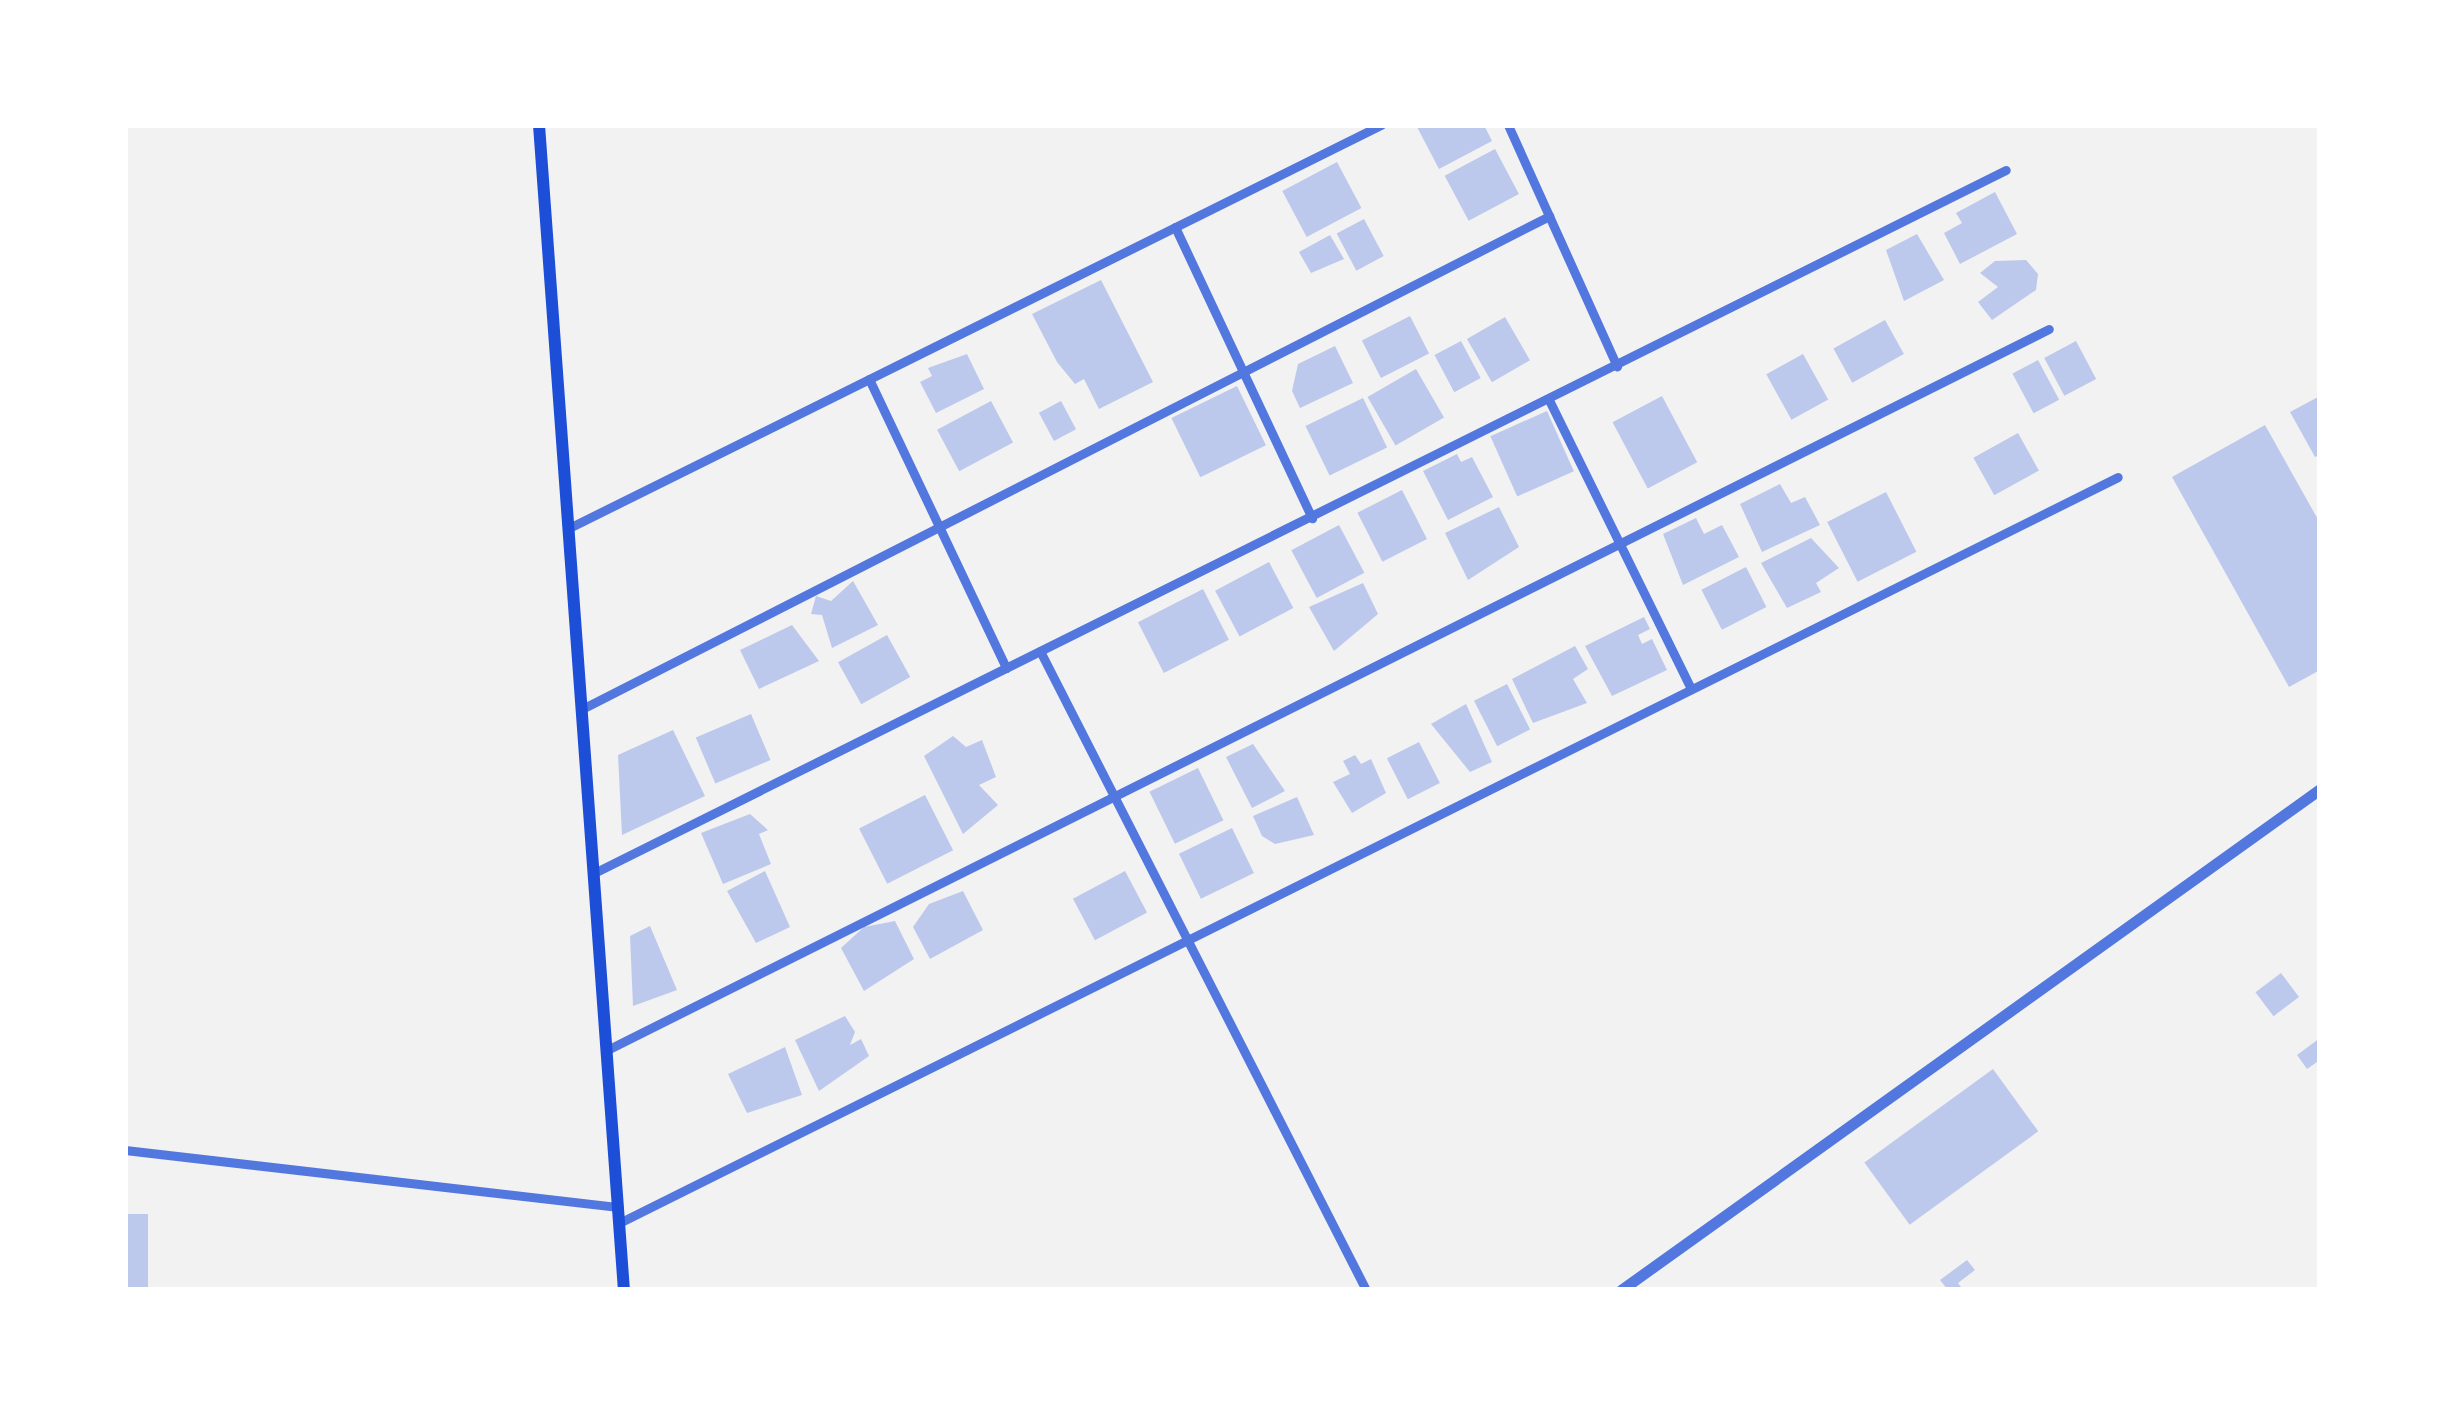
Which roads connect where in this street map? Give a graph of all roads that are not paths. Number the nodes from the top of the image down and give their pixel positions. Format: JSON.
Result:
{"nodes":[{"id":1,"x":539,"y":125,"type":"edge"},
{"id":2,"x":1381,"y":125,"type":"edge"},
{"id":3,"x":1508,"y":125,"type":"edge"},
{"id":4,"x":2006,"y":170,"type":"dead end"},
{"id":5,"x":1549,"y":216,"type":"junction"},
{"id":6,"x":1175,"y":227,"type":"junction"},
{"id":7,"x":2050,"y":329,"type":"dead end"},
{"id":8,"x":1617,"y":366,"type":"junction"},
{"id":9,"x":1240,"y":374,"type":"junction"},
{"id":10,"x":869,"y":379,"type":"junction"},
{"id":11,"x":1549,"y":400,"type":"junction"},
{"id":12,"x":2118,"y":477,"type":"dead end"},
{"id":13,"x":1312,"y":518,"type":"junction"},
{"id":14,"x":939,"y":527,"type":"junction"},
{"id":15,"x":566,"y":529,"type":"junction"},
{"id":16,"x":1622,"y":543,"type":"junction"},
{"id":17,"x":1040,"y":651,"type":"junction"},
{"id":18,"x":1006,"y":668,"type":"junction"},
{"id":19,"x":1691,"y":689,"type":"junction"},
{"id":20,"x":580,"y":710,"type":"junction"},
{"id":21,"x":2320,"y":788,"type":"edge"},
{"id":22,"x":1114,"y":797,"type":"junction"},
{"id":23,"x":594,"y":873,"type":"junction"},
{"id":24,"x":1184,"y":942,"type":"junction"},
{"id":25,"x":607,"y":1050,"type":"junction"},
{"id":26,"x":125,"y":1150,"type":"edge"},
{"id":27,"x":618,"y":1207,"type":"junction"},
{"id":28,"x":619,"y":1222,"type":"junction"},
{"id":29,"x":624,"y":1290,"type":"edge"},
{"id":30,"x":1366,"y":1290,"type":"edge"},
{"id":31,"x":1621,"y":1290,"type":"edge"}],
"edges":[{"from":1,"to":15,"type":"main road"},
{"from":2,"to":6,"type":"street"},
{"from":3,"to":5,"type":"street"},
{"from":4,"to":8,"type":"street"},
{"from":5,"to":8,"type":"street"},
{"from":5,"to":9,"type":"street"},
{"from":6,"to":9,"type":"street"},
{"from":6,"to":10,"type":"street"},
{"from":7,"to":16,"type":"street"},
{"from":8,"to":11,"type":"street"},
{"from":9,"to":13,"type":"street"},
{"from":9,"to":14,"type":"street"},
{"from":10,"to":14,"type":"street"},
{"from":10,"to":15,"type":"street"},
{"from":11,"to":13,"type":"street"},
{"from":11,"to":16,"type":"street"},
{"from":12,"to":19,"type":"street"},
{"from":13,"to":17,"type":"street"},
{"from":14,"to":18,"type":"street"},
{"from":14,"to":20,"type":"street"},
{"from":15,"to":20,"type":"main road"},
{"from":16,"to":19,"type":"street"},
{"from":16,"to":22,"type":"street"},
{"from":17,"to":18,"type":"street"},
{"from":17,"to":22,"type":"street"},
{"from":18,"to":23,"type":"street"},
{"from":19,"to":24,"type":"street"},
{"from":20,"to":23,"type":"main road"},
{"from":21,"to":31,"type":"street"},
{"from":22,"to":24,"type":"street"},
{"from":22,"to":25,"type":"street"},
{"from":23,"to":25,"type":"main road"},
{"from":24,"to":28,"type":"street"},
{"from":24,"to":30,"type":"street"},
{"from":25,"to":27,"type":"main road"},
{"from":26,"to":27,"type":"street"},
{"from":27,"to":28,"type":"main road"},
{"from":28,"to":29,"type":"main road"}]}
